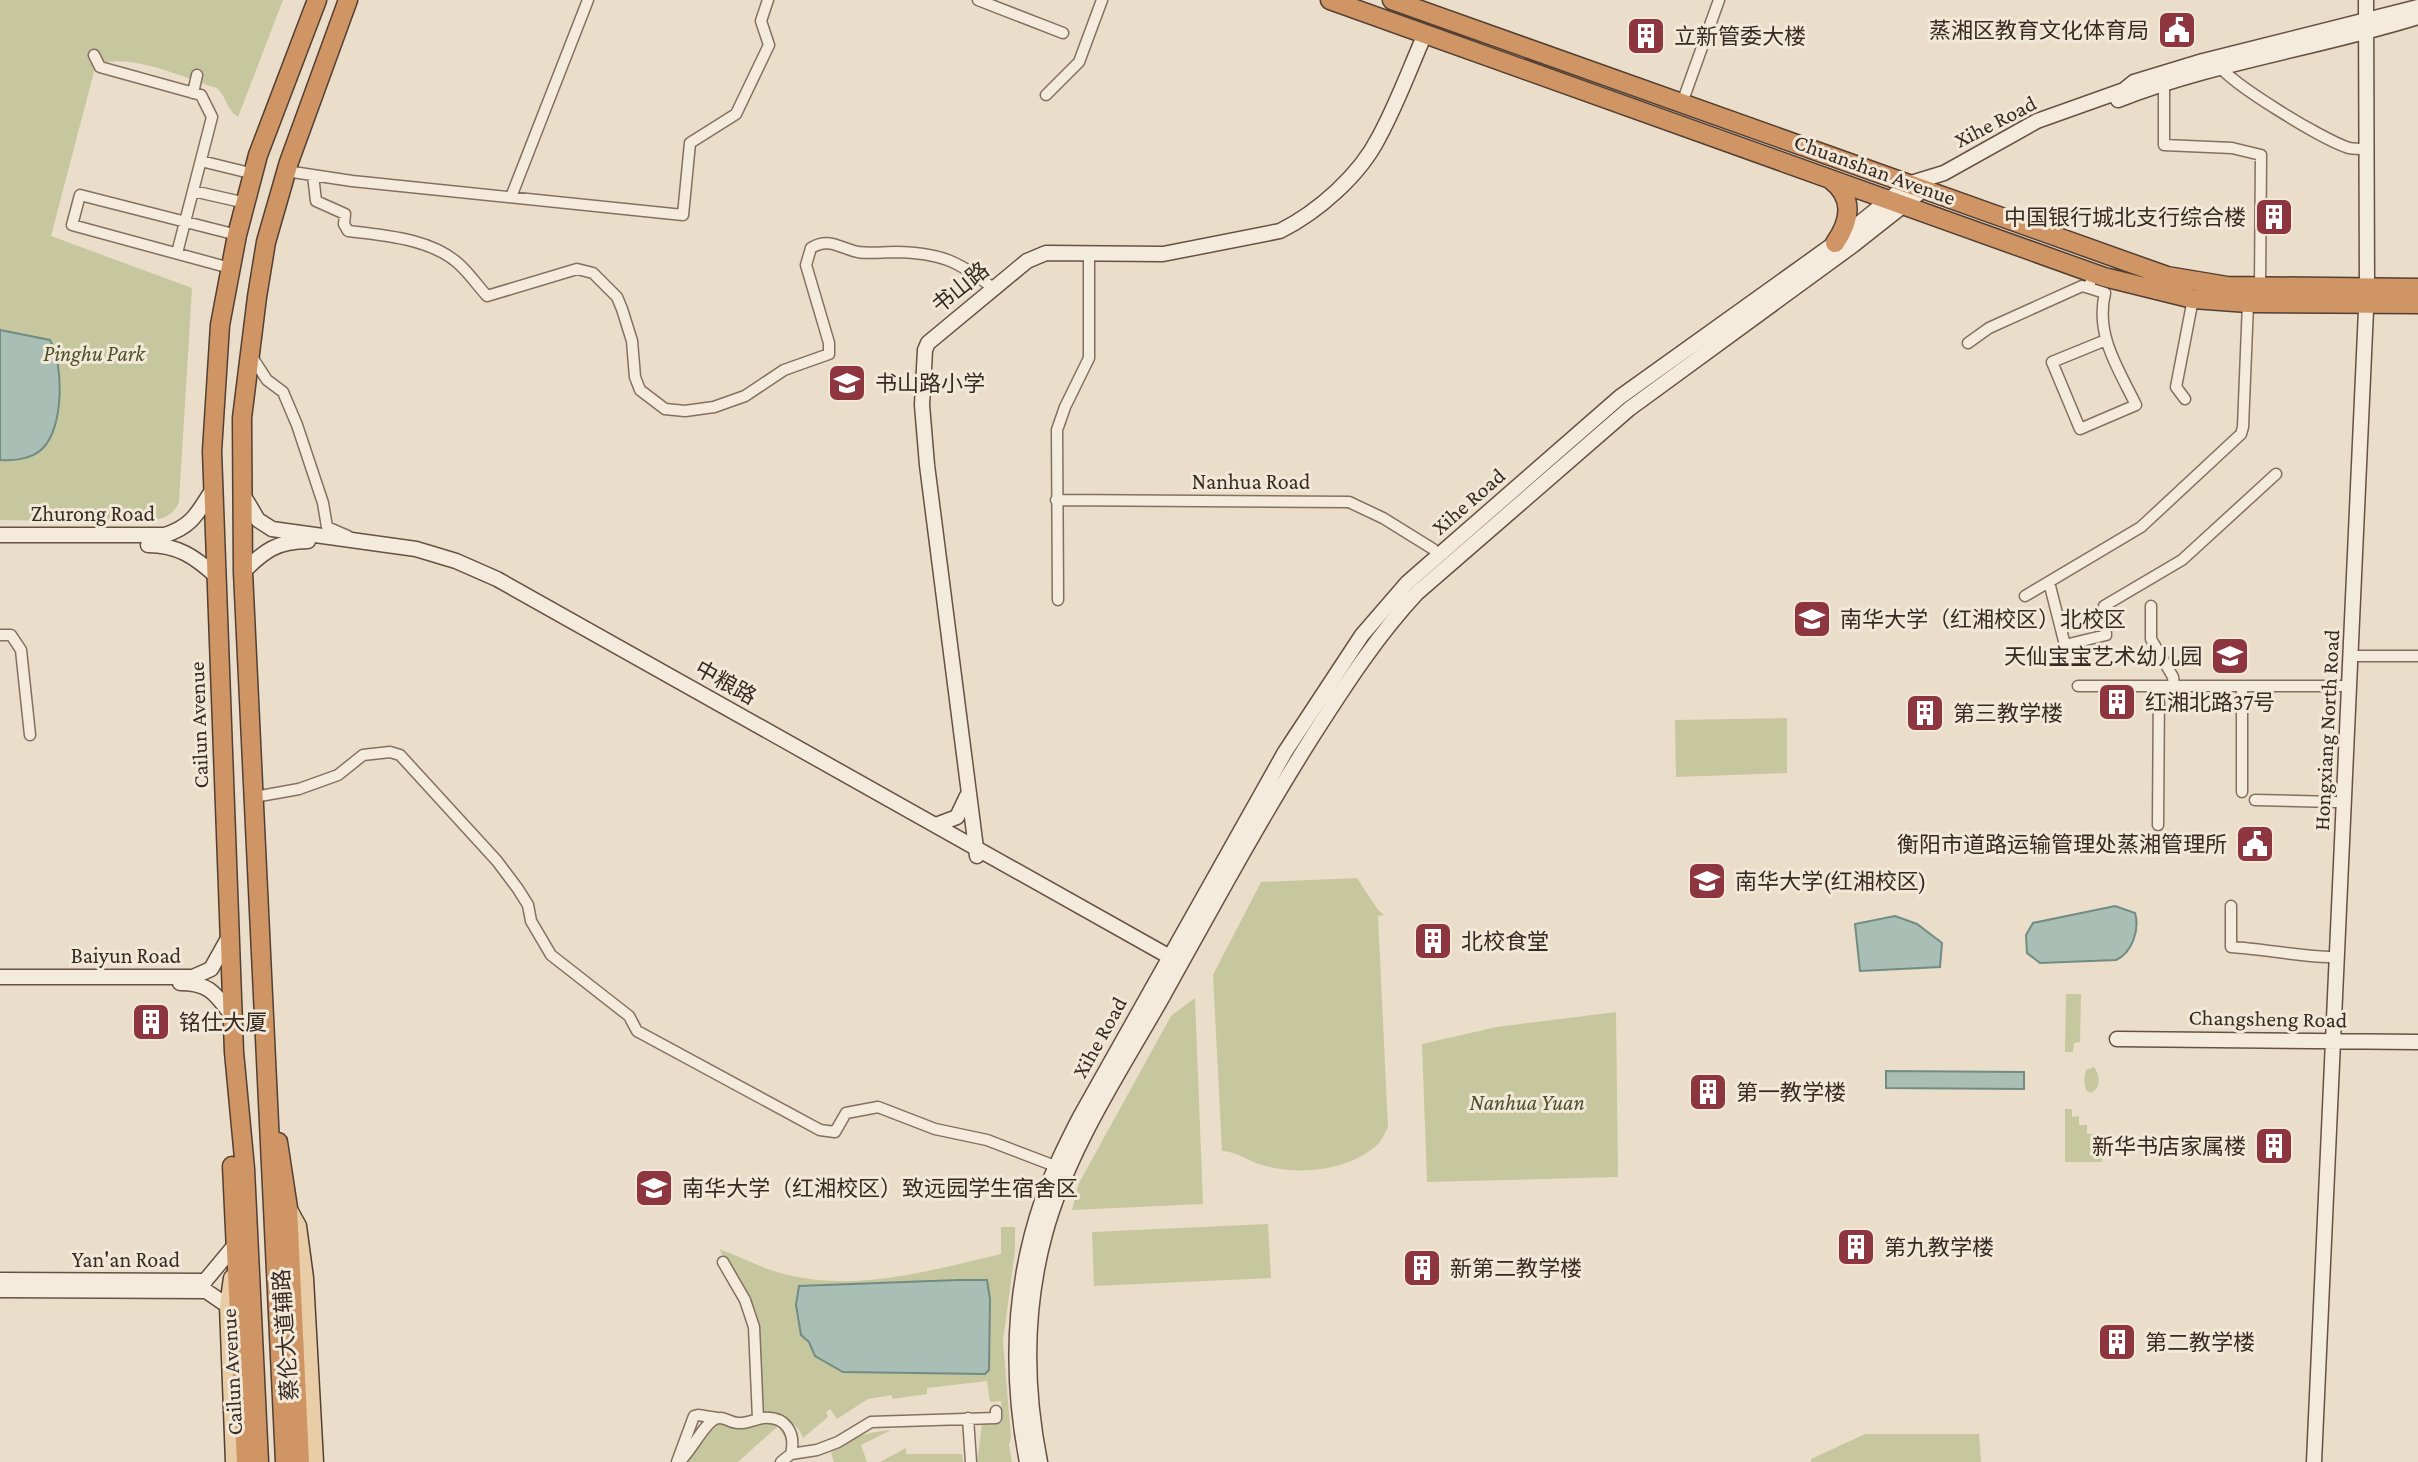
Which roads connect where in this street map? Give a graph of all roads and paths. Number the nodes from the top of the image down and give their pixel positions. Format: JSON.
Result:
{"nodes":[{"id":1,"x":317,"y":0,"type":"edge"},
{"id":2,"x":348,"y":0,"type":"edge"},
{"id":3,"x":588,"y":0,"type":"edge"},
{"id":4,"x":768,"y":0,"type":"edge"},
{"id":5,"x":978,"y":0,"type":"edge"},
{"id":6,"x":1102,"y":0,"type":"edge"},
{"id":7,"x":1330,"y":0,"type":"edge"},
{"id":8,"x":1392,"y":0,"type":"edge"},
{"id":9,"x":1719,"y":0,"type":"edge"},
{"id":10,"x":2357,"y":0,"type":"edge"},
{"id":11,"x":2366,"y":0,"type":"edge"},
{"id":12,"x":2418,"y":7,"type":"edge"},
{"id":13,"x":2418,"y":17,"type":"edge"},
{"id":14,"x":2362,"y":28,"type":"junction"},
{"id":15,"x":1063,"y":33,"type":"dead end"},
{"id":16,"x":1425,"y":34,"type":"junction"},
{"id":17,"x":94,"y":55,"type":"dead end"},
{"id":18,"x":2217,"y":63,"type":"junction"},
{"id":19,"x":197,"y":75,"type":"dead end"},
{"id":20,"x":2168,"y":79,"type":"junction"},
{"id":21,"x":193,"y":93,"type":"junction"},
{"id":22,"x":1046,"y":95,"type":"dead end"},
{"id":23,"x":1682,"y":103,"type":"junction"},
{"id":24,"x":2363,"y":148,"type":"junction"},
{"id":25,"x":201,"y":161,"type":"junction"},
{"id":26,"x":286,"y":171,"type":"junction"},
{"id":27,"x":254,"y":174,"type":"junction"},
{"id":28,"x":313,"y":175,"type":"junction"},
{"id":29,"x":1828,"y":177,"type":"junction"},
{"id":30,"x":1914,"y":187,"type":"junction"},
{"id":31,"x":193,"y":191,"type":"junction"},
{"id":32,"x":511,"y":197,"type":"junction"},
{"id":33,"x":1896,"y":202,"type":"junction"},
{"id":34,"x":246,"y":203,"type":"junction"},
{"id":35,"x":185,"y":221,"type":"junction"},
{"id":36,"x":1952,"y":222,"type":"junction"},
{"id":37,"x":237,"y":235,"type":"junction"},
{"id":38,"x":1844,"y":244,"type":"junction"},
{"id":39,"x":177,"y":253,"type":"junction"},
{"id":40,"x":1089,"y":254,"type":"junction"},
{"id":41,"x":230,"y":268,"type":"junction"},
{"id":42,"x":2091,"y":281,"type":"junction"},
{"id":43,"x":2260,"y":287,"type":"junction"},
{"id":44,"x":993,"y":288,"type":"junction"},
{"id":45,"x":2418,"y":288,"type":"edge"},
{"id":46,"x":2362,"y":296,"type":"junction"},
{"id":47,"x":2193,"y":299,"type":"junction"},
{"id":48,"x":2248,"y":303,"type":"junction"},
{"id":49,"x":2418,"y":304,"type":"edge"},
{"id":50,"x":2106,"y":340,"type":"junction"},
{"id":51,"x":1968,"y":343,"type":"dead end"},
{"id":52,"x":249,"y":351,"type":"junction"},
{"id":53,"x":2185,"y":399,"type":"dead end"},
{"id":54,"x":2276,"y":474,"type":"dead end"},
{"id":55,"x":213,"y":489,"type":"junction"},
{"id":56,"x":240,"y":490,"type":"junction"},
{"id":57,"x":1056,"y":500,"type":"junction"},
{"id":58,"x":0,"y":535,"type":"edge"},
{"id":59,"x":353,"y":538,"type":"junction"},
{"id":60,"x":0,"y":544,"type":"edge"},
{"id":61,"x":1433,"y":549,"type":"dead end"},
{"id":62,"x":243,"y":572,"type":"junction"},
{"id":63,"x":216,"y":576,"type":"junction"},
{"id":64,"x":2049,"y":582,"type":"junction"},
{"id":65,"x":2025,"y":596,"type":"dead end"},
{"id":66,"x":1058,"y":600,"type":"dead end"},
{"id":67,"x":2151,"y":606,"type":"dead end"},
{"id":68,"x":0,"y":635,"type":"edge"},
{"id":69,"x":2351,"y":656,"type":"junction"},
{"id":70,"x":2418,"y":656,"type":"edge"},
{"id":71,"x":2078,"y":686,"type":"dead end"},
{"id":72,"x":2159,"y":686,"type":"junction"},
{"id":73,"x":2174,"y":686,"type":"junction"},
{"id":74,"x":2242,"y":686,"type":"junction"},
{"id":75,"x":2345,"y":686,"type":"junction"},
{"id":76,"x":30,"y":735,"type":"dead end"},
{"id":77,"x":969,"y":792,"type":"junction"},
{"id":78,"x":2242,"y":792,"type":"dead end"},
{"id":79,"x":254,"y":797,"type":"junction"},
{"id":80,"x":2255,"y":800,"type":"dead end"},
{"id":81,"x":2336,"y":802,"type":"junction"},
{"id":82,"x":936,"y":825,"type":"junction"},
{"id":83,"x":2158,"y":825,"type":"dead end"},
{"id":84,"x":976,"y":852,"type":"junction"},
{"id":85,"x":2231,"y":906,"type":"dead end"},
{"id":86,"x":230,"y":935,"type":"junction"},
{"id":87,"x":2329,"y":957,"type":"junction"},
{"id":88,"x":1173,"y":963,"type":"junction"},
{"id":89,"x":0,"y":980,"type":"edge"},
{"id":90,"x":233,"y":1017,"type":"junction"},
{"id":91,"x":2418,"y":1042,"type":"edge"},
{"id":92,"x":2117,"y":1043,"type":"dead end"},
{"id":93,"x":2329,"y":1045,"type":"junction"},
{"id":94,"x":2418,"y":1050,"type":"edge"},
{"id":95,"x":234,"y":1052,"type":"junction"},
{"id":96,"x":267,"y":1088,"type":"junction"},
{"id":97,"x":1055,"y":1166,"type":"junction"},
{"id":98,"x":288,"y":1208,"type":"junction"},
{"id":99,"x":235,"y":1245,"type":"junction"},
{"id":100,"x":723,"y":1262,"type":"dead end"},
{"id":101,"x":0,"y":1280,"type":"edge"},
{"id":102,"x":0,"y":1290,"type":"edge"},
{"id":103,"x":228,"y":1306,"type":"junction"},
{"id":104,"x":996,"y":1411,"type":"dead end"},
{"id":105,"x":717,"y":1418,"type":"junction"},
{"id":106,"x":968,"y":1418,"type":"junction"},
{"id":107,"x":758,"y":1419,"type":"junction"},
{"id":108,"x":791,"y":1454,"type":"junction"},
{"id":109,"x":234,"y":1462,"type":"edge"},
{"id":110,"x":246,"y":1462,"type":"edge"},
{"id":111,"x":259,"y":1462,"type":"edge"},
{"id":112,"x":285,"y":1462,"type":"edge"},
{"id":113,"x":300,"y":1462,"type":"edge"},
{"id":114,"x":315,"y":1462,"type":"edge"},
{"id":115,"x":678,"y":1462,"type":"edge"},
{"id":116,"x":781,"y":1462,"type":"edge"},
{"id":117,"x":971,"y":1462,"type":"edge"},
{"id":118,"x":1027,"y":1462,"type":"edge"},
{"id":119,"x":1040,"y":1462,"type":"edge"},
{"id":120,"x":2306,"y":1462,"type":"edge"},
{"id":121,"x":2314,"y":1462,"type":"edge"}],
"edges":[{"from":1,"to":27,"type":"highway","name":"Cailun Avenue"},
{"from":2,"to":26,"type":"highway"},
{"from":3,"to":32,"type":"street"},
{"from":4,"to":32,"type":"street"},
{"from":5,"to":15,"type":"street"},
{"from":6,"to":22,"type":"street"},
{"from":7,"to":16,"type":"highway","name":"Chuanshan Avenue"},
{"from":8,"to":23,"type":"highway","name":"Chuanshan Avenue"},
{"from":9,"to":23,"type":"street"},
{"from":10,"to":14,"type":"main road","name":"Hongxiang North Road"},
{"from":11,"to":14,"type":"main road","name":"Hongxiang North Road"},
{"from":12,"to":14,"type":"main road","name":"Xihe Road"},
{"from":13,"to":14,"type":"main road","name":"Xihe Road"},
{"from":14,"to":18,"type":"main road","name":"Xihe Road"},
{"from":14,"to":24,"type":"main road","name":"Hongxiang North Road"},
{"from":16,"to":29,"type":"highway","name":"Chuanshan Avenue"},
{"from":16,"to":40,"type":"main road","name":"书山路"},
{"from":17,"to":21,"type":"street"},
{"from":18,"to":20,"type":"main road","name":"Xihe Road"},
{"from":18,"to":24,"type":"street"},
{"from":19,"to":21,"type":"street"},
{"from":20,"to":30,"type":"main road","name":"Xihe Road"},
{"from":20,"to":43,"type":"street"},
{"from":21,"to":25,"type":"street"},
{"from":23,"to":30,"type":"highway","name":"Chuanshan Avenue"},
{"from":24,"to":46,"type":"main road","name":"Hongxiang North Road"},
{"from":25,"to":27,"type":"street"},
{"from":25,"to":31,"type":"street"},
{"from":26,"to":28,"type":"street"},
{"from":26,"to":52,"type":"highway"},
{"from":27,"to":34,"type":"highway","name":"Cailun Avenue"},
{"from":28,"to":32,"type":"street"},
{"from":28,"to":44,"type":"street"},
{"from":29,"to":33,"type":"highway","name":"Chuanshan Avenue"},
{"from":29,"to":38,"type":"highway"},
{"from":30,"to":33,"type":"main road","name":"Xihe Road"},
{"from":30,"to":43,"type":"highway","name":"Chuanshan Avenue"},
{"from":31,"to":34,"type":"street"},
{"from":31,"to":35,"type":"street"},
{"from":33,"to":36,"type":"highway","name":"Chuanshan Avenue"},
{"from":33,"to":38,"type":"main road","name":"Xihe Road"},
{"from":34,"to":37,"type":"highway","name":"Cailun Avenue"},
{"from":35,"to":37,"type":"street"},
{"from":35,"to":39,"type":"street"},
{"from":35,"to":39,"type":"street"},
{"from":36,"to":38,"type":"main road"},
{"from":36,"to":42,"type":"highway","name":"Chuanshan Avenue"},
{"from":37,"to":41,"type":"highway","name":"Cailun Avenue"},
{"from":38,"to":88,"type":"main road","name":"Xihe Road"},
{"from":39,"to":41,"type":"street"},
{"from":40,"to":44,"type":"main road","name":"书山路"},
{"from":40,"to":57,"type":"street"},
{"from":41,"to":55,"type":"highway","name":"Cailun Avenue"},
{"from":42,"to":47,"type":"highway","name":"Chuanshan Avenue"},
{"from":42,"to":50,"type":"street"},
{"from":42,"to":51,"type":"street"},
{"from":43,"to":46,"type":"highway","name":"Chuanshan Avenue"},
{"from":44,"to":77,"type":"main road","name":"书山路"},
{"from":45,"to":46,"type":"highway","name":"Chuanshan Avenue"},
{"from":46,"to":48,"type":"highway","name":"Chuanshan Avenue"},
{"from":46,"to":49,"type":"highway","name":"Chuanshan Avenue"},
{"from":46,"to":69,"type":"main road","name":"Hongxiang North Road"},
{"from":46,"to":75,"type":"main road","name":"Hongxiang North Road"},
{"from":47,"to":48,"type":"highway","name":"Chuanshan Avenue"},
{"from":47,"to":53,"type":"street"},
{"from":48,"to":64,"type":"street"},
{"from":50,"to":50,"type":"street"},
{"from":52,"to":56,"type":"highway"},
{"from":52,"to":59,"type":"street"},
{"from":54,"to":64,"type":"street"},
{"from":55,"to":58,"type":"main road","name":"Zhurong Road"},
{"from":55,"to":63,"type":"highway","name":"Cailun Avenue"},
{"from":56,"to":59,"type":"main road","name":"中粮路"},
{"from":56,"to":62,"type":"highway"},
{"from":57,"to":61,"type":"street","name":"Nanhua Road"},
{"from":57,"to":66,"type":"street"},
{"from":59,"to":82,"type":"main road","name":"中粮路"},
{"from":60,"to":63,"type":"main road","name":"Zhurong Road"},
{"from":62,"to":79,"type":"highway"},
{"from":62,"to":84,"type":"main road","name":"中粮路"},
{"from":63,"to":86,"type":"highway","name":"Cailun Avenue"},
{"from":64,"to":65,"type":"street"},
{"from":67,"to":73,"type":"street"},
{"from":68,"to":76,"type":"street"},
{"from":69,"to":70,"type":"street"},
{"from":69,"to":75,"type":"main road","name":"Hongxiang North Road"},
{"from":71,"to":72,"type":"street"},
{"from":72,"to":73,"type":"street"},
{"from":72,"to":83,"type":"street"},
{"from":73,"to":74,"type":"street"},
{"from":74,"to":75,"type":"street"},
{"from":74,"to":78,"type":"street"},
{"from":75,"to":81,"type":"main road","name":"Hongxiang North Road"},
{"from":75,"to":93,"type":"main road","name":"Hongxiang North Road"},
{"from":77,"to":82,"type":"main road"},
{"from":77,"to":84,"type":"main road","name":"书山路"},
{"from":79,"to":96,"type":"highway"},
{"from":79,"to":97,"type":"street"},
{"from":80,"to":81,"type":"street"},
{"from":81,"to":87,"type":"main road","name":"Hongxiang North Road"},
{"from":82,"to":84,"type":"main road","name":"中粮路"},
{"from":84,"to":88,"type":"main road","name":"中粮路"},
{"from":85,"to":87,"type":"street"},
{"from":86,"to":89,"type":"main road","name":"Baiyun Road"},
{"from":86,"to":90,"type":"highway","name":"Cailun Avenue"},
{"from":87,"to":93,"type":"main road","name":"Hongxiang North Road"},
{"from":88,"to":97,"type":"main road","name":"Xihe Road"},
{"from":88,"to":119,"type":"main road","name":"Xihe Road"},
{"from":89,"to":90,"type":"main road","name":"Baiyun Road"},
{"from":90,"to":95,"type":"highway","name":"Cailun Avenue"},
{"from":91,"to":93,"type":"main road","name":"Changsheng Road"},
{"from":92,"to":93,"type":"main road","name":"Changsheng Road"},
{"from":93,"to":94,"type":"main road","name":"Changsheng Road"},
{"from":93,"to":120,"type":"main road","name":"Hongxiang North Road"},
{"from":93,"to":121,"type":"main road","name":"Hongxiang North Road"},
{"from":95,"to":99,"type":"highway"},
{"from":95,"to":111,"type":"highway","name":"Cailun Avenue"},
{"from":96,"to":98,"type":"highway"},
{"from":96,"to":112,"type":"highway"},
{"from":97,"to":118,"type":"main road","name":"Xihe Road"},
{"from":98,"to":113,"type":"highway"},
{"from":98,"to":114,"type":"main road","name":"蔡伦大道辅路"},
{"from":99,"to":101,"type":"main road","name":"Yan'an Road"},
{"from":99,"to":103,"type":"main road"},
{"from":99,"to":110,"type":"highway"},
{"from":100,"to":107,"type":"street"},
{"from":102,"to":103,"type":"main road","name":"Yan'an Road"},
{"from":103,"to":109,"type":"main road"},
{"from":104,"to":106,"type":"street"},
{"from":105,"to":107,"type":"street"},
{"from":105,"to":115,"type":"street"},
{"from":105,"to":115,"type":"street"},
{"from":106,"to":108,"type":"street"},
{"from":106,"to":117,"type":"street"},
{"from":107,"to":108,"type":"street"},
{"from":108,"to":116,"type":"street"}]}
